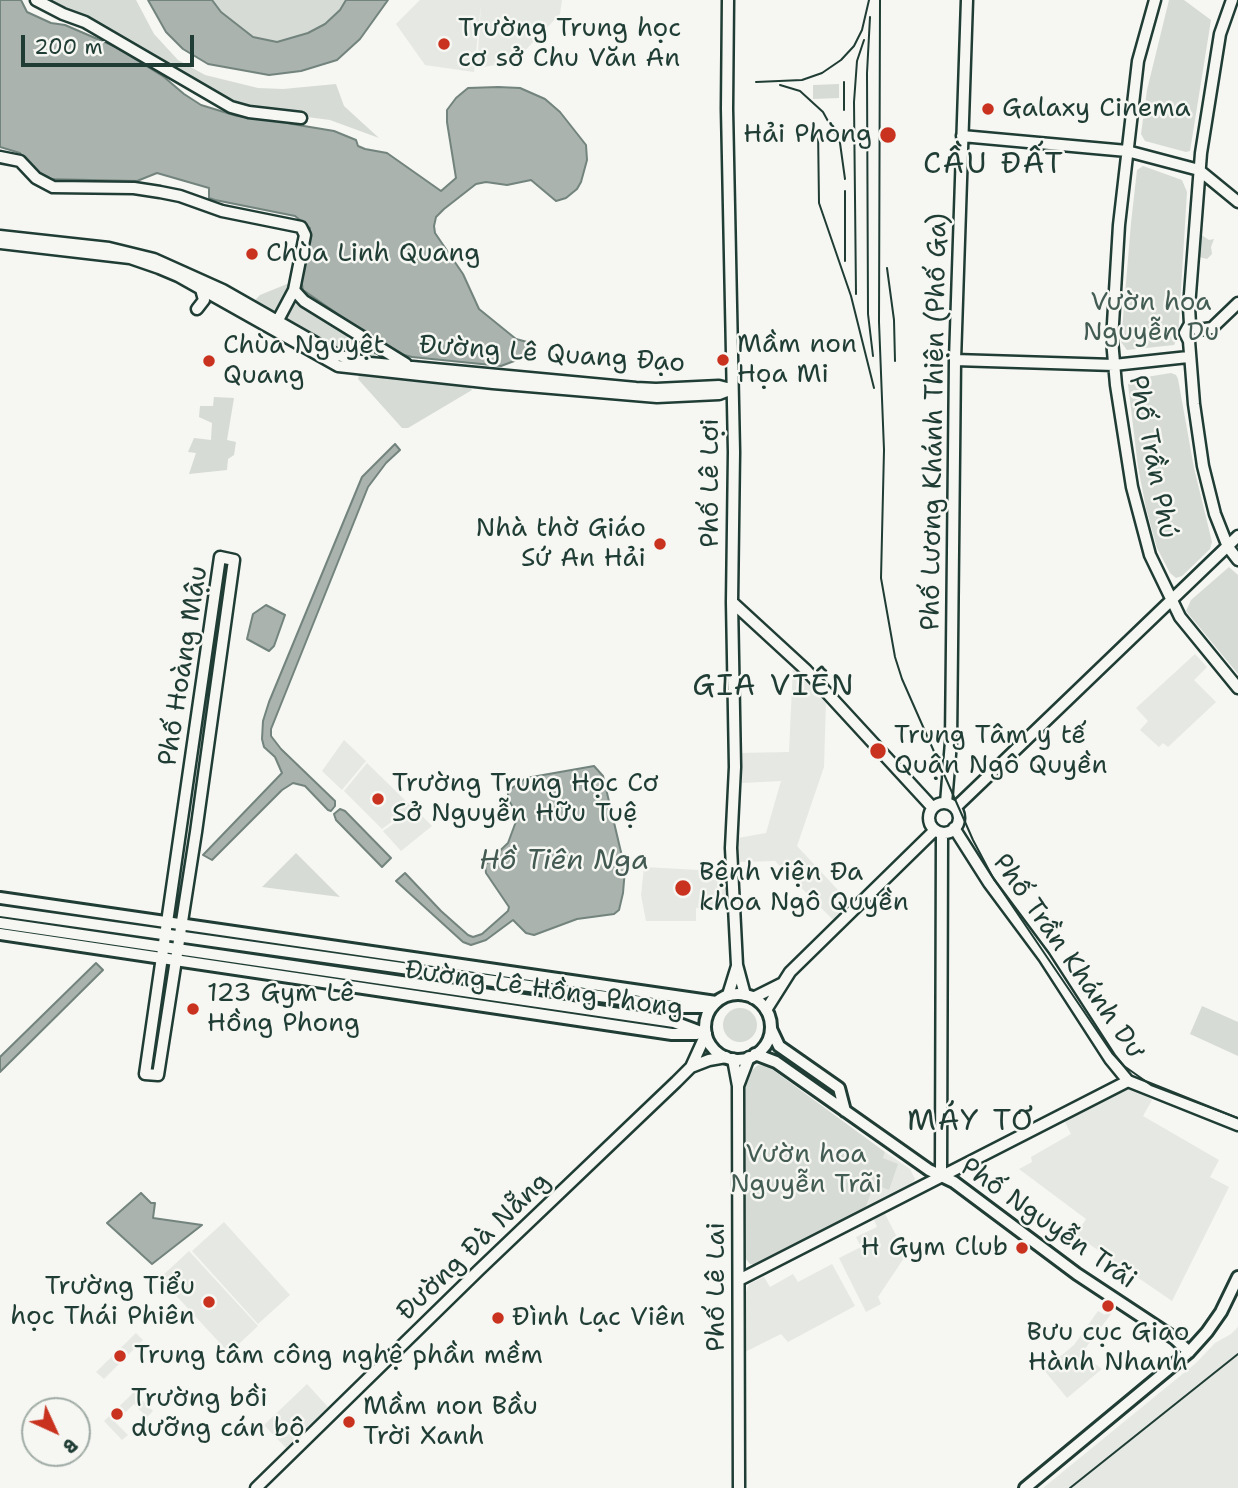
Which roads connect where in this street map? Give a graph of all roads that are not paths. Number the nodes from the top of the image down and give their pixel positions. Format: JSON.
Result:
{"nodes":[{"id":1,"x":36,"y":0,"type":"edge"},
{"id":2,"x":728,"y":0,"type":"edge"},
{"id":3,"x":967,"y":0,"type":"edge"},
{"id":4,"x":1155,"y":0,"type":"edge"},
{"id":5,"x":1231,"y":0,"type":"edge"},
{"id":6,"x":301,"y":118,"type":"dead end"},
{"id":7,"x":962,"y":136,"type":"junction"},
{"id":8,"x":1127,"y":151,"type":"junction"},
{"id":9,"x":0,"y":157,"type":"edge"},
{"id":10,"x":1199,"y":170,"type":"junction"},
{"id":11,"x":1238,"y":202,"type":"edge"},
{"id":12,"x":0,"y":236,"type":"edge"},
{"id":13,"x":0,"y":243,"type":"edge"},
{"id":14,"x":200,"y":288,"type":"junction"},
{"id":15,"x":294,"y":290,"type":"junction"},
{"id":16,"x":229,"y":299,"type":"junction"},
{"id":17,"x":1238,"y":303,"type":"edge"},
{"id":18,"x":197,"y":309,"type":"dead end"},
{"id":19,"x":278,"y":322,"type":"junction"},
{"id":20,"x":1194,"y":327,"type":"junction"},
{"id":21,"x":1188,"y":357,"type":"junction"},
{"id":22,"x":337,"y":360,"type":"junction"},
{"id":23,"x":955,"y":360,"type":"junction"},
{"id":24,"x":1114,"y":365,"type":"junction"},
{"id":25,"x":409,"y":366,"type":"junction"},
{"id":26,"x":421,"y":374,"type":"junction"},
{"id":27,"x":732,"y":389,"type":"junction"},
{"id":28,"x":1238,"y":536,"type":"edge"},
{"id":29,"x":1227,"y":547,"type":"junction"},
{"id":30,"x":1238,"y":560,"type":"edge"},
{"id":31,"x":1172,"y":601,"type":"junction"},
{"id":32,"x":732,"y":602,"type":"junction"},
{"id":33,"x":211,"y":620,"type":"junction"},
{"id":34,"x":225,"y":622,"type":"junction"},
{"id":35,"x":1238,"y":688,"type":"edge"},
{"id":36,"x":951,"y":806,"type":"junction"},
{"id":37,"x":933,"y":808,"type":"junction"},
{"id":38,"x":954,"y":828,"type":"junction"},
{"id":39,"x":180,"y":831,"type":"junction"},
{"id":40,"x":939,"y":831,"type":"junction"},
{"id":41,"x":196,"y":832,"type":"junction"},
{"id":42,"x":0,"y":898,"type":"edge"},
{"id":43,"x":0,"y":911,"type":"edge"},
{"id":44,"x":167,"y":922,"type":"junction"},
{"id":45,"x":0,"y":923,"type":"edge"},
{"id":46,"x":180,"y":924,"type":"junction"},
{"id":47,"x":0,"y":934,"type":"edge"},
{"id":48,"x":164,"y":940,"type":"junction"},
{"id":49,"x":178,"y":942,"type":"junction"},
{"id":50,"x":162,"y":959,"type":"junction"},
{"id":51,"x":175,"y":961,"type":"junction"},
{"id":52,"x":737,"y":965,"type":"junction"},
{"id":53,"x":367,"y":982,"type":"junction"},
{"id":54,"x":540,"y":982,"type":"junction"},
{"id":55,"x":784,"y":982,"type":"junction"},
{"id":56,"x":728,"y":995,"type":"junction"},
{"id":57,"x":749,"y":996,"type":"junction"},
{"id":58,"x":714,"y":1005,"type":"junction"},
{"id":59,"x":537,"y":1007,"type":"junction"},
{"id":60,"x":677,"y":1007,"type":"junction"},
{"id":61,"x":766,"y":1010,"type":"junction"},
{"id":62,"x":674,"y":1022,"type":"junction"},
{"id":63,"x":770,"y":1028,"type":"junction"},
{"id":64,"x":706,"y":1034,"type":"junction"},
{"id":65,"x":752,"y":1056,"type":"junction"},
{"id":66,"x":729,"y":1058,"type":"junction"},
{"id":67,"x":691,"y":1067,"type":"junction"},
{"id":68,"x":1128,"y":1082,"type":"junction"},
{"id":69,"x":738,"y":1086,"type":"junction"},
{"id":70,"x":845,"y":1111,"type":"junction"},
{"id":71,"x":1238,"y":1125,"type":"edge"},
{"id":72,"x":941,"y":1176,"type":"junction"},
{"id":73,"x":1238,"y":1277,"type":"edge"},
{"id":74,"x":739,"y":1280,"type":"junction"},
{"id":75,"x":1189,"y":1352,"type":"junction"},
{"id":76,"x":256,"y":1488,"type":"edge"},
{"id":77,"x":739,"y":1488,"type":"edge"},
{"id":78,"x":1025,"y":1488,"type":"edge"}],
"edges":[{"from":1,"to":6,"type":"street"},
{"from":2,"to":27,"type":"street","name":"Phố Lê Lợi"},
{"from":3,"to":7,"type":"street","name":"Phố Lương Khánh Thiện (Phố Ga)"},
{"from":4,"to":8,"type":"street","name":"Phố Trần Phú"},
{"from":5,"to":10,"type":"street"},
{"from":7,"to":8,"type":"street"},
{"from":7,"to":23,"type":"street","name":"Phố Lương Khánh Thiện (Phố Ga)"},
{"from":8,"to":10,"type":"street"},
{"from":8,"to":24,"type":"street","name":"Phố Trần Phú"},
{"from":9,"to":15,"type":"street"},
{"from":10,"to":11,"type":"street"},
{"from":10,"to":20,"type":"street"},
{"from":12,"to":16,"type":"street","name":"Đường Lê Quang Đạo"},
{"from":13,"to":14,"type":"street","name":"Đường Lê Quang Đạo"},
{"from":14,"to":16,"type":"street","name":"Đường Lê Quang Đạo"},
{"from":14,"to":18,"type":"street"},
{"from":15,"to":19,"type":"street"},
{"from":15,"to":25,"type":"street"},
{"from":16,"to":19,"type":"street","name":"Đường Lê Quang Đạo"},
{"from":16,"to":22,"type":"street"},
{"from":17,"to":20,"type":"street"},
{"from":19,"to":22,"type":"street","name":"Đường Lê Quang Đạo"},
{"from":20,"to":21,"type":"street"},
{"from":21,"to":24,"type":"street"},
{"from":21,"to":29,"type":"street"},
{"from":22,"to":25,"type":"street","name":"Đường Lê Quang Đạo"},
{"from":22,"to":26,"type":"street","name":"Đường Lê Quang Đạo"},
{"from":23,"to":24,"type":"street"},
{"from":23,"to":36,"type":"street","name":"Phố Lương Khánh Thiện (Phố Ga)"},
{"from":24,"to":31,"type":"street","name":"Phố Trần Phú"},
{"from":25,"to":26,"type":"street"},
{"from":25,"to":27,"type":"street","name":"Đường Lê Quang Đạo"},
{"from":26,"to":27,"type":"street","name":"Đường Lê Quang Đạo"},
{"from":27,"to":32,"type":"street","name":"Phố Lê Lợi"},
{"from":28,"to":29,"type":"street"},
{"from":29,"to":30,"type":"street"},
{"from":29,"to":31,"type":"street"},
{"from":31,"to":35,"type":"street","name":"Phố Trần Phú"},
{"from":31,"to":36,"type":"street"},
{"from":32,"to":37,"type":"street"},
{"from":32,"to":52,"type":"street","name":"Phố Lê Lợi"},
{"from":33,"to":34,"type":"street"},
{"from":33,"to":34,"type":"street","name":"Phố Hoàng Mậu"},
{"from":33,"to":39,"type":"street","name":"Phố Hoàng Mậu"},
{"from":34,"to":41,"type":"street","name":"Phố Hoàng Mậu"},
{"from":36,"to":37,"type":"street"},
{"from":36,"to":38,"type":"street"},
{"from":37,"to":40,"type":"street"},
{"from":38,"to":40,"type":"street"},
{"from":38,"to":68,"type":"street","name":"Phố Trần Khánh Dư"},
{"from":39,"to":41,"type":"street"},
{"from":39,"to":44,"type":"street","name":"Phố Hoàng Mậu"},
{"from":40,"to":55,"type":"street"},
{"from":40,"to":72,"type":"street"},
{"from":41,"to":46,"type":"street","name":"Phố Hoàng Mậu"},
{"from":42,"to":44,"type":"main road","name":"Đường Lê Hồng Phong"},
{"from":43,"to":48,"type":"main road","name":"Đường Lê Hồng Phong"},
{"from":44,"to":46,"type":"main road","name":"Đường Lê Hồng Phong"},
{"from":44,"to":48,"type":"street","name":"Phố Hoàng Mậu"},
{"from":45,"to":48,"type":"main road","name":"Đường Lê Hồng Phong"},
{"from":46,"to":49,"type":"street","name":"Phố Hoàng Mậu"},
{"from":46,"to":54,"type":"main road","name":"Đường Lê Hồng Phong"},
{"from":47,"to":50,"type":"main road","name":"Đường Lê Hồng Phong"},
{"from":48,"to":49,"type":"main road","name":"Đường Lê Hồng Phong"},
{"from":48,"to":50,"type":"street","name":"Phố Hoàng Mậu"},
{"from":49,"to":51,"type":"street","name":"Phố Hoàng Mậu"},
{"from":49,"to":53,"type":"main road","name":"Đường Lê Hồng Phong"},
{"from":49,"to":54,"type":"main road","name":"Đường Lê Hồng Phong"},
{"from":50,"to":51,"type":"main road","name":"Đường Lê Hồng Phong"},
{"from":50,"to":51,"type":"street","name":"Phố Hoàng Mậu"},
{"from":51,"to":53,"type":"main road","name":"Đường Lê Hồng Phong"},
{"from":52,"to":56,"type":"street","name":"Phố Lê Lợi"},
{"from":52,"to":57,"type":"street","name":"Phố Lê Lợi"},
{"from":53,"to":59,"type":"main road","name":"Đường Lê Hồng Phong"},
{"from":54,"to":58,"type":"main road","name":"Đường Lê Hồng Phong"},
{"from":54,"to":60,"type":"main road","name":"Đường Lê Hồng Phong"},
{"from":55,"to":57,"type":"street"},
{"from":55,"to":61,"type":"street"},
{"from":56,"to":57,"type":"main road"},
{"from":56,"to":58,"type":"main road"},
{"from":57,"to":61,"type":"main road"},
{"from":58,"to":60,"type":"main road","name":"Đường Lê Hồng Phong"},
{"from":58,"to":64,"type":"main road"},
{"from":59,"to":62,"type":"main road","name":"Đường Lê Hồng Phong"},
{"from":59,"to":64,"type":"main road","name":"Đường Lê Hồng Phong"},
{"from":60,"to":62,"type":"main road"},
{"from":61,"to":63,"type":"main road"},
{"from":62,"to":64,"type":"main road","name":"Đường Lê Hồng Phong"},
{"from":63,"to":65,"type":"main road"},
{"from":63,"to":70,"type":"main road","name":"Phố Nguyễn Trãi"},
{"from":64,"to":66,"type":"main road"},
{"from":64,"to":67,"type":"street","name":"Đường Đà Nẵng"},
{"from":65,"to":66,"type":"main road"},
{"from":65,"to":69,"type":"street","name":"Phố Lê Lai"},
{"from":65,"to":70,"type":"main road","name":"Phố Nguyễn Trãi"},
{"from":66,"to":67,"type":"street","name":"Đường Đà Nẵng"},
{"from":66,"to":69,"type":"street","name":"Phố Lê Lai"},
{"from":67,"to":76,"type":"street","name":"Đường Đà Nẵng"},
{"from":68,"to":71,"type":"street","name":"Phố Trần Khánh Dư"},
{"from":68,"to":72,"type":"street"},
{"from":69,"to":74,"type":"street","name":"Phố Lê Lai"},
{"from":70,"to":72,"type":"main road","name":"Phố Nguyễn Trãi"},
{"from":72,"to":74,"type":"street"},
{"from":72,"to":75,"type":"main road","name":"Phố Nguyễn Trãi"},
{"from":73,"to":75,"type":"main road"},
{"from":74,"to":77,"type":"street","name":"Phố Lê Lai"},
{"from":75,"to":78,"type":"main road"}]}
